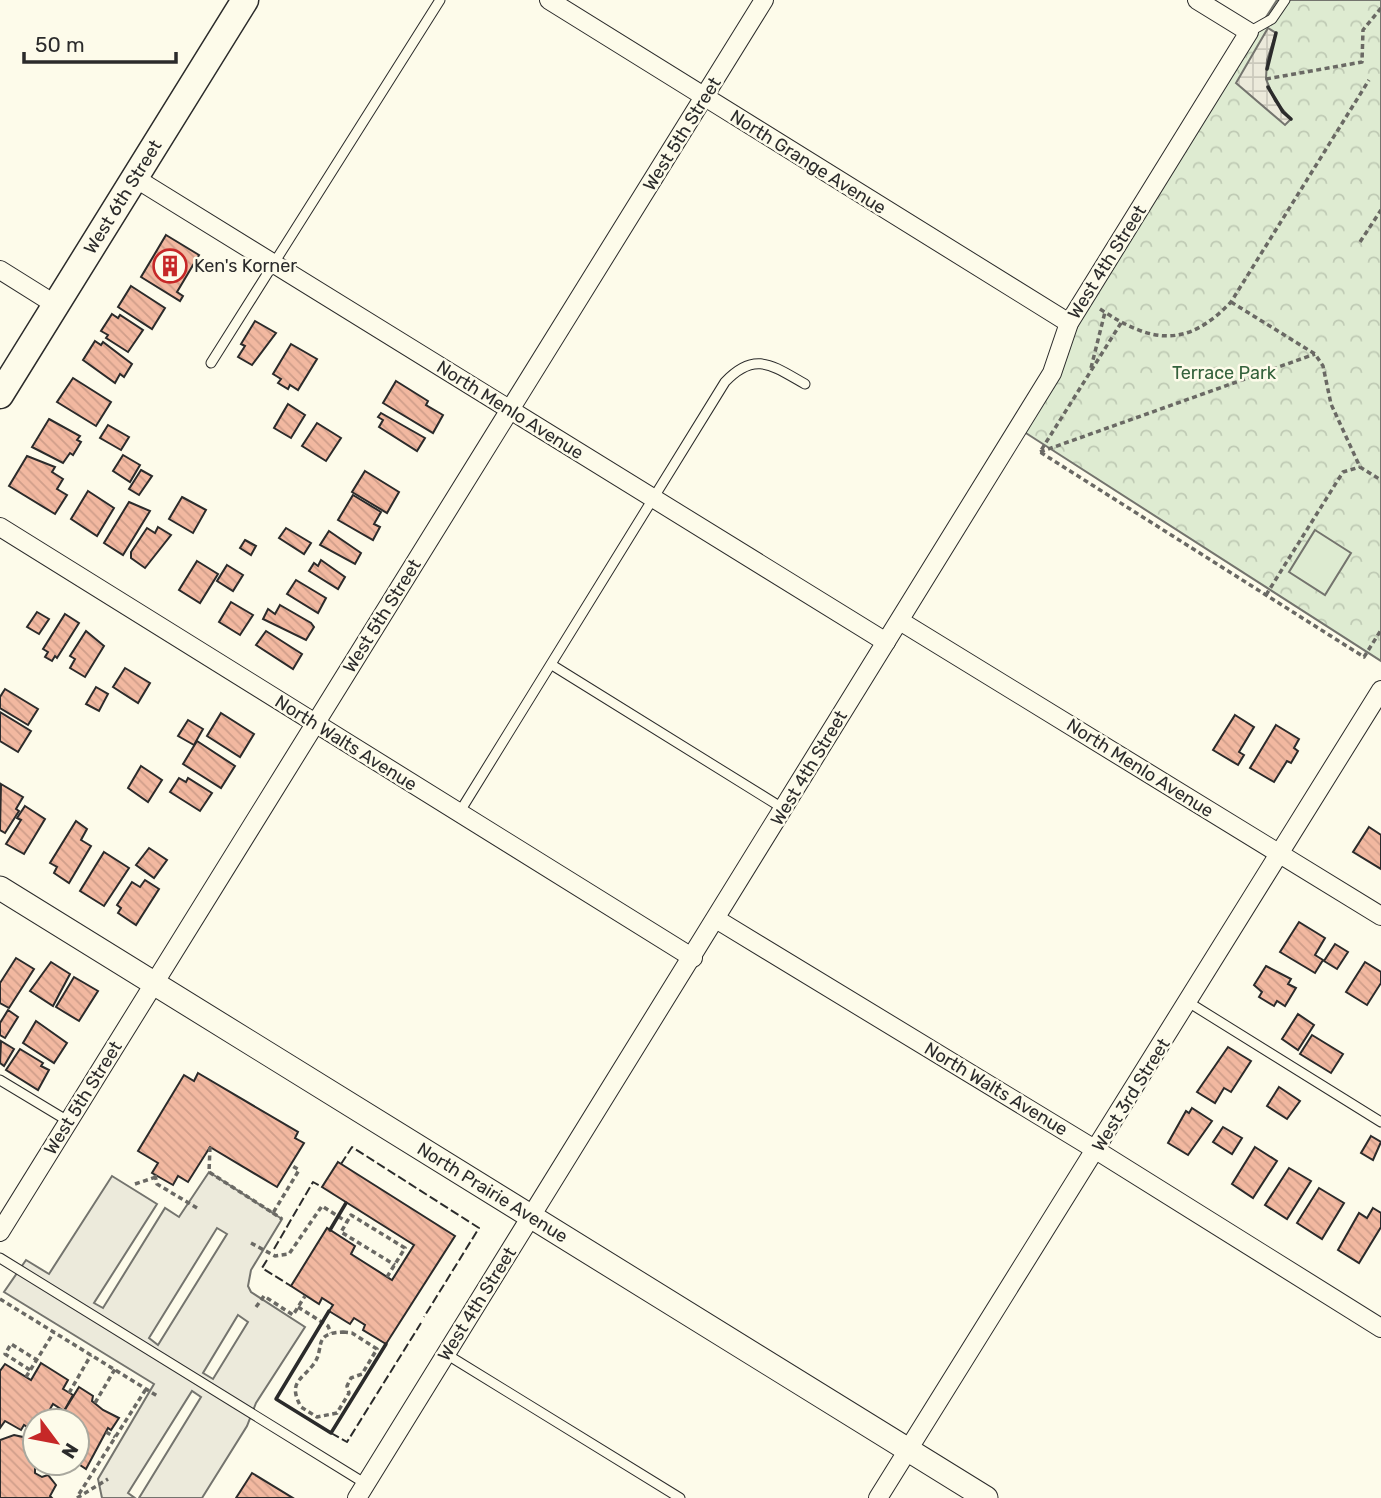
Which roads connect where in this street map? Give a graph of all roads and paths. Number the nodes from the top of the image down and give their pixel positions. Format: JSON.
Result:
{"nodes":[{"id":1,"x":245,"y":0,"type":"edge"},
{"id":2,"x":440,"y":0,"type":"edge"},
{"id":3,"x":549,"y":0,"type":"edge"},
{"id":4,"x":764,"y":0,"type":"edge"},
{"id":5,"x":1197,"y":0,"type":"edge"},
{"id":6,"x":1285,"y":0,"type":"edge"},
{"id":7,"x":1381,"y":8,"type":"edge"},
{"id":8,"x":1249,"y":32,"type":"junction"},
{"id":9,"x":1266,"y":79,"type":"dead end"},
{"id":10,"x":1368,"y":80,"type":"dead end"},
{"id":11,"x":705,"y":97,"type":"junction"},
{"id":12,"x":135,"y":178,"type":"junction"},
{"id":13,"x":1381,"y":211,"type":"edge"},
{"id":14,"x":1360,"y":242,"type":"dead end"},
{"id":15,"x":274,"y":264,"type":"junction"},
{"id":16,"x":0,"y":270,"type":"edge"},
{"id":17,"x":1084,"y":298,"type":"junction"},
{"id":18,"x":1231,"y":302,"type":"junction"},
{"id":19,"x":56,"y":305,"type":"junction"},
{"id":20,"x":1104,"y":312,"type":"junction"},
{"id":21,"x":1069,"y":323,"type":"junction"},
{"id":22,"x":1121,"y":323,"type":"junction"},
{"id":23,"x":1315,"y":354,"type":"junction"},
{"id":24,"x":211,"y":363,"type":"dead end"},
{"id":25,"x":1090,"y":370,"type":"junction"},
{"id":26,"x":805,"y":384,"type":"dead end"},
{"id":27,"x":0,"y":396,"type":"edge"},
{"id":28,"x":511,"y":410,"type":"junction"},
{"id":29,"x":1040,"y":452,"type":"junction"},
{"id":30,"x":1360,"y":467,"type":"junction"},
{"id":31,"x":1381,"y":480,"type":"edge"},
{"id":32,"x":654,"y":500,"type":"junction"},
{"id":33,"x":0,"y":527,"type":"edge"},
{"id":34,"x":1266,"y":595,"type":"junction"},
{"id":35,"x":900,"y":621,"type":"junction"},
{"id":36,"x":1381,"y":630,"type":"edge"},
{"id":37,"x":886,"y":642,"type":"junction"},
{"id":38,"x":552,"y":665,"type":"junction"},
{"id":39,"x":1381,"y":690,"type":"edge"},
{"id":40,"x":1375,"y":713,"type":"edge"},
{"id":41,"x":314,"y":724,"type":"junction"},
{"id":42,"x":784,"y":809,"type":"junction"},
{"id":43,"x":459,"y":813,"type":"junction"},
{"id":44,"x":1279,"y":854,"type":"junction"},
{"id":45,"x":0,"y":888,"type":"edge"},
{"id":46,"x":1381,"y":916,"type":"edge"},
{"id":47,"x":716,"y":919,"type":"junction"},
{"id":48,"x":692,"y":958,"type":"junction"},
{"id":49,"x":154,"y":983,"type":"junction"},
{"id":50,"x":1188,"y":1002,"type":"junction"},
{"id":51,"x":0,"y":1080,"type":"edge"},
{"id":52,"x":68,"y":1121,"type":"junction"},
{"id":53,"x":1381,"y":1122,"type":"edge"},
{"id":54,"x":210,"y":1147,"type":"dead end"},
{"id":55,"x":1096,"y":1150,"type":"junction"},
{"id":56,"x":291,"y":1165,"type":"dead end"},
{"id":57,"x":135,"y":1184,"type":"dead end"},
{"id":58,"x":197,"y":1208,"type":"dead end"},
{"id":59,"x":359,"y":1211,"type":"dead end"},
{"id":60,"x":272,"y":1213,"type":"junction"},
{"id":61,"x":355,"y":1217,"type":"junction"},
{"id":62,"x":532,"y":1217,"type":"junction"},
{"id":63,"x":282,"y":1219,"type":"dead end"},
{"id":64,"x":347,"y":1222,"type":"junction"},
{"id":65,"x":0,"y":1232,"type":"edge"},
{"id":66,"x":251,"y":1243,"type":"dead end"},
{"id":67,"x":0,"y":1258,"type":"edge"},
{"id":68,"x":395,"y":1265,"type":"junction"},
{"id":69,"x":387,"y":1277,"type":"dead end"},
{"id":70,"x":305,"y":1296,"type":"dead end"},
{"id":71,"x":0,"y":1299,"type":"edge"},
{"id":72,"x":256,"y":1307,"type":"dead end"},
{"id":73,"x":298,"y":1307,"type":"junction"},
{"id":74,"x":1381,"y":1328,"type":"edge"},
{"id":75,"x":54,"y":1332,"type":"junction"},
{"id":76,"x":331,"y":1333,"type":"junction"},
{"id":77,"x":446,"y":1353,"type":"junction"},
{"id":78,"x":92,"y":1355,"type":"junction"},
{"id":79,"x":37,"y":1360,"type":"junction"},
{"id":80,"x":30,"y":1370,"type":"junction"},
{"id":81,"x":115,"y":1370,"type":"junction"},
{"id":82,"x":26,"y":1377,"type":"dead end"},
{"id":83,"x":146,"y":1389,"type":"junction"},
{"id":84,"x":69,"y":1393,"type":"dead end"},
{"id":85,"x":159,"y":1397,"type":"dead end"},
{"id":86,"x":95,"y":1403,"type":"dead end"},
{"id":87,"x":106,"y":1432,"type":"dead end"},
{"id":88,"x":115,"y":1437,"type":"junction"},
{"id":89,"x":908,"y":1451,"type":"junction"},
{"id":90,"x":108,"y":1479,"type":"dead end"},
{"id":91,"x":363,"y":1493,"type":"edge"},
{"id":92,"x":78,"y":1496,"type":"edge"},
{"id":93,"x":680,"y":1498,"type":"edge"},
{"id":94,"x":878,"y":1498,"type":"edge"},
{"id":95,"x":986,"y":1498,"type":"edge"}],
"edges":[{"from":1,"to":12,"type":"main road","name":"West 6th Street"},
{"from":2,"to":15,"type":"lane"},
{"from":3,"to":11,"type":"street","name":"North Grange Avenue"},
{"from":4,"to":11,"type":"street","name":"West 5th Street"},
{"from":5,"to":8,"type":"street"},
{"from":6,"to":8,"type":"lane"},
{"from":7,"to":9,"type":"path"},
{"from":8,"to":17,"type":"street","name":"West 4th Street"},
{"from":10,"to":18,"type":"path"},
{"from":11,"to":21,"type":"street","name":"North Grange Avenue"},
{"from":11,"to":28,"type":"street","name":"West 5th Street"},
{"from":12,"to":15,"type":"street","name":"North Menlo Avenue"},
{"from":12,"to":19,"type":"main road","name":"West 6th Street"},
{"from":13,"to":14,"type":"path"},
{"from":15,"to":24,"type":"lane"},
{"from":15,"to":28,"type":"street","name":"North Menlo Avenue"},
{"from":16,"to":19,"type":"street"},
{"from":17,"to":20,"type":"path"},
{"from":17,"to":21,"type":"street","name":"West 4th Street"},
{"from":18,"to":22,"type":"path"},
{"from":18,"to":23,"type":"path"},
{"from":19,"to":27,"type":"main road","name":"West 6th Street"},
{"from":20,"to":22,"type":"path"},
{"from":20,"to":25,"type":"path"},
{"from":21,"to":35,"type":"street","name":"West 4th Street"},
{"from":22,"to":25,"type":"path"},
{"from":23,"to":29,"type":"path"},
{"from":23,"to":30,"type":"path"},
{"from":25,"to":29,"type":"path"},
{"from":26,"to":32,"type":"lane"},
{"from":28,"to":32,"type":"street","name":"North Menlo Avenue"},
{"from":28,"to":41,"type":"street","name":"West 5th Street"},
{"from":29,"to":34,"type":"path"},
{"from":30,"to":31,"type":"path"},
{"from":30,"to":34,"type":"path"},
{"from":32,"to":37,"type":"street","name":"North Menlo Avenue"},
{"from":32,"to":38,"type":"lane"},
{"from":33,"to":41,"type":"street","name":"North Walts Avenue"},
{"from":34,"to":36,"type":"path"},
{"from":35,"to":37,"type":"street","name":"West 4th Street"},
{"from":35,"to":44,"type":"street","name":"North Menlo Avenue"},
{"from":37,"to":42,"type":"street","name":"West 4th Street"},
{"from":38,"to":42,"type":"lane"},
{"from":38,"to":43,"type":"lane"},
{"from":39,"to":40,"type":"street","name":"West 3rd Street"},
{"from":40,"to":44,"type":"street","name":"West 3rd Street"},
{"from":41,"to":43,"type":"street","name":"North Walts Avenue"},
{"from":41,"to":49,"type":"street","name":"West 5th Street"},
{"from":42,"to":47,"type":"street","name":"West 4th Street"},
{"from":43,"to":48,"type":"street","name":"North Walts Avenue"},
{"from":44,"to":46,"type":"street","name":"North Menlo Avenue"},
{"from":44,"to":50,"type":"street","name":"West 3rd Street"},
{"from":45,"to":49,"type":"street","name":"North Prairie Avenue"},
{"from":47,"to":48,"type":"street","name":"West 4th Street"},
{"from":47,"to":55,"type":"street","name":"North Walts Avenue"},
{"from":48,"to":62,"type":"street","name":"West 4th Street"},
{"from":49,"to":52,"type":"street","name":"West 5th Street"},
{"from":49,"to":62,"type":"street","name":"North Prairie Avenue"},
{"from":50,"to":53,"type":"lane"},
{"from":50,"to":55,"type":"street","name":"West 3rd Street"},
{"from":51,"to":52,"type":"lane"},
{"from":52,"to":65,"type":"street","name":"West 5th Street"},
{"from":54,"to":60,"type":"path"},
{"from":55,"to":74,"type":"street","name":"North Walts Avenue"},
{"from":55,"to":89,"type":"street","name":"West 3rd Street"},
{"from":56,"to":60,"type":"path"},
{"from":57,"to":58,"type":"path"},
{"from":59,"to":61,"type":"path"},
{"from":60,"to":63,"type":"path"},
{"from":61,"to":64,"type":"path"},
{"from":61,"to":68,"type":"path"},
{"from":62,"to":77,"type":"street","name":"West 4th Street"},
{"from":62,"to":89,"type":"street","name":"North Prairie Avenue"},
{"from":64,"to":66,"type":"path"},
{"from":64,"to":68,"type":"path"},
{"from":67,"to":91,"type":"lane"},
{"from":68,"to":69,"type":"path"},
{"from":70,"to":73,"type":"path"},
{"from":71,"to":75,"type":"path"},
{"from":72,"to":73,"type":"path"},
{"from":73,"to":76,"type":"path"},
{"from":75,"to":78,"type":"path"},
{"from":75,"to":79,"type":"path"},
{"from":76,"to":76,"type":"path"},
{"from":77,"to":91,"type":"street","name":"West 4th Street"},
{"from":77,"to":93,"type":"lane"},
{"from":78,"to":81,"type":"path"},
{"from":78,"to":84,"type":"path"},
{"from":79,"to":80,"type":"path"},
{"from":79,"to":80,"type":"path"},
{"from":80,"to":82,"type":"path"},
{"from":81,"to":83,"type":"path"},
{"from":81,"to":86,"type":"path"},
{"from":83,"to":85,"type":"path"},
{"from":83,"to":88,"type":"path"},
{"from":87,"to":88,"type":"path"},
{"from":88,"to":92,"type":"path"},
{"from":89,"to":94,"type":"street","name":"West 3rd Street"},
{"from":89,"to":95,"type":"street","name":"North Prairie Avenue"},
{"from":90,"to":92,"type":"path"}]}
